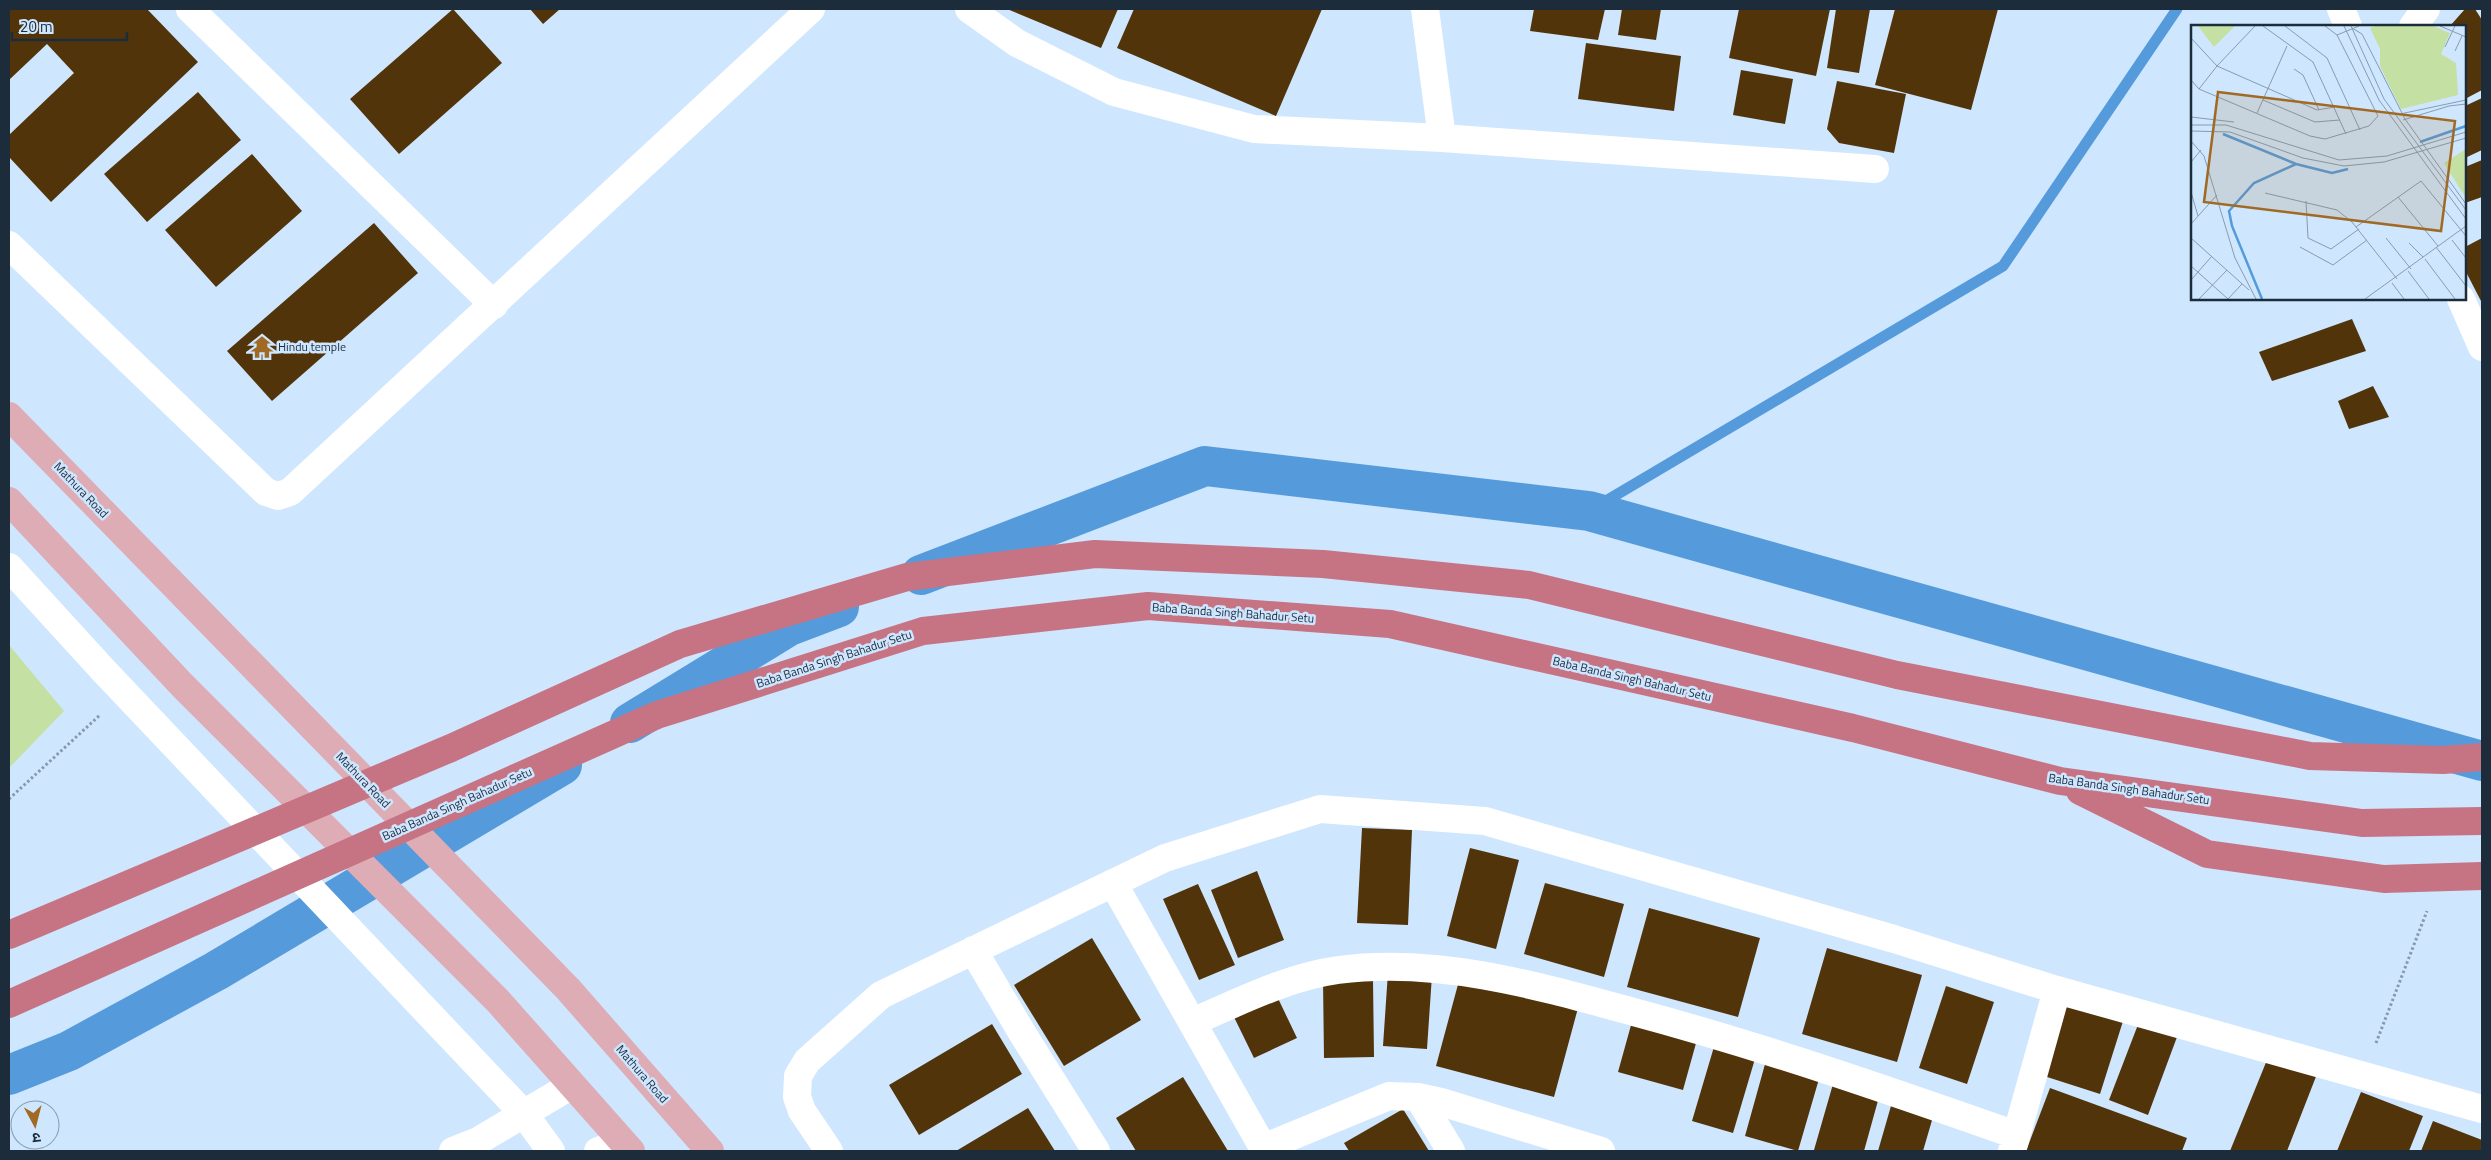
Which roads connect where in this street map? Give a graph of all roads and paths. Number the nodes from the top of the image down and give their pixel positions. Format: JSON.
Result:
{"nodes":[{"id":1,"x":190,"y":9,"type":"edge"},
{"id":2,"x":811,"y":9,"type":"edge"},
{"id":3,"x":969,"y":9,"type":"edge"},
{"id":4,"x":1425,"y":9,"type":"edge"},
{"id":5,"x":2341,"y":9,"type":"edge"},
{"id":6,"x":2426,"y":9,"type":"edge"},
{"id":7,"x":2348,"y":25,"type":"edge"},
{"id":8,"x":2414,"y":25,"type":"edge"},
{"id":9,"x":1442,"y":138,"type":"junction"},
{"id":10,"x":1875,"y":169,"type":"dead end"},
{"id":11,"x":9,"y":245,"type":"edge"},
{"id":12,"x":2461,"y":300,"type":"edge"},
{"id":13,"x":494,"y":305,"type":"junction"},
{"id":14,"x":2482,"y":346,"type":"edge"},
{"id":15,"x":9,"y":416,"type":"edge"},
{"id":16,"x":9,"y":501,"type":"edge"},
{"id":17,"x":9,"y":567,"type":"edge"},
{"id":18,"x":124,"y":692,"type":"junction"},
{"id":19,"x":2482,"y":757,"type":"edge"},
{"id":20,"x":2060,"y":781,"type":"junction"},
{"id":21,"x":9,"y":799,"type":"edge"},
{"id":22,"x":2482,"y":821,"type":"edge"},
{"id":23,"x":2482,"y":876,"type":"edge"},
{"id":24,"x":1113,"y":883,"type":"junction"},
{"id":25,"x":9,"y":935,"type":"edge"},
{"id":26,"x":2416,"y":939,"type":"dead end"},
{"id":27,"x":974,"y":950,"type":"junction"},
{"id":28,"x":2057,"y":990,"type":"junction"},
{"id":29,"x":9,"y":1004,"type":"edge"},
{"id":30,"x":2389,"y":1009,"type":"dead end"},
{"id":31,"x":1192,"y":1022,"type":"junction"},
{"id":32,"x":572,"y":1085,"type":"junction"},
{"id":33,"x":1418,"y":1097,"type":"junction"},
{"id":34,"x":2482,"y":1109,"type":"edge"},
{"id":35,"x":524,"y":1114,"type":"junction"},
{"id":36,"x":2014,"y":1143,"type":"edge"},
{"id":37,"x":617,"y":1148,"type":"edge"},
{"id":38,"x":1264,"y":1150,"type":"edge"},
{"id":39,"x":453,"y":1151,"type":"edge"},
{"id":40,"x":551,"y":1151,"type":"edge"},
{"id":41,"x":710,"y":1151,"type":"edge"},
{"id":42,"x":829,"y":1151,"type":"edge"},
{"id":43,"x":1096,"y":1151,"type":"edge"},
{"id":44,"x":1451,"y":1151,"type":"edge"},
{"id":45,"x":1601,"y":1151,"type":"edge"}],
"edges":[{"from":1,"to":13,"type":"street"},
{"from":2,"to":13,"type":"street"},
{"from":3,"to":9,"type":"street"},
{"from":4,"to":9,"type":"street"},
{"from":5,"to":7,"type":"street"},
{"from":6,"to":8,"type":"street"},
{"from":9,"to":10,"type":"street"},
{"from":11,"to":13,"type":"street"},
{"from":12,"to":14,"type":"street"},
{"from":15,"to":41,"type":"main road","name":"Mathura Road"},
{"from":16,"to":32,"type":"main road"},
{"from":17,"to":18,"type":"street"},
{"from":18,"to":21,"type":"path"},
{"from":18,"to":35,"type":"street"},
{"from":19,"to":25,"type":"highway"},
{"from":20,"to":22,"type":"highway","name":"Baba Banda Singh Bahadur Setu"},
{"from":20,"to":23,"type":"highway"},
{"from":20,"to":29,"type":"highway","name":"Baba Banda Singh Bahadur Setu"},
{"from":24,"to":27,"type":"street"},
{"from":24,"to":28,"type":"street"},
{"from":24,"to":31,"type":"street"},
{"from":26,"to":30,"type":"path"},
{"from":27,"to":42,"type":"street"},
{"from":27,"to":43,"type":"street"},
{"from":28,"to":34,"type":"street"},
{"from":28,"to":36,"type":"street"},
{"from":31,"to":36,"type":"street"},
{"from":31,"to":38,"type":"street"},
{"from":32,"to":35,"type":"street"},
{"from":32,"to":37,"type":"main road"},
{"from":33,"to":38,"type":"street"},
{"from":33,"to":44,"type":"street"},
{"from":33,"to":45,"type":"street"},
{"from":35,"to":39,"type":"street"},
{"from":35,"to":40,"type":"street"}]}
